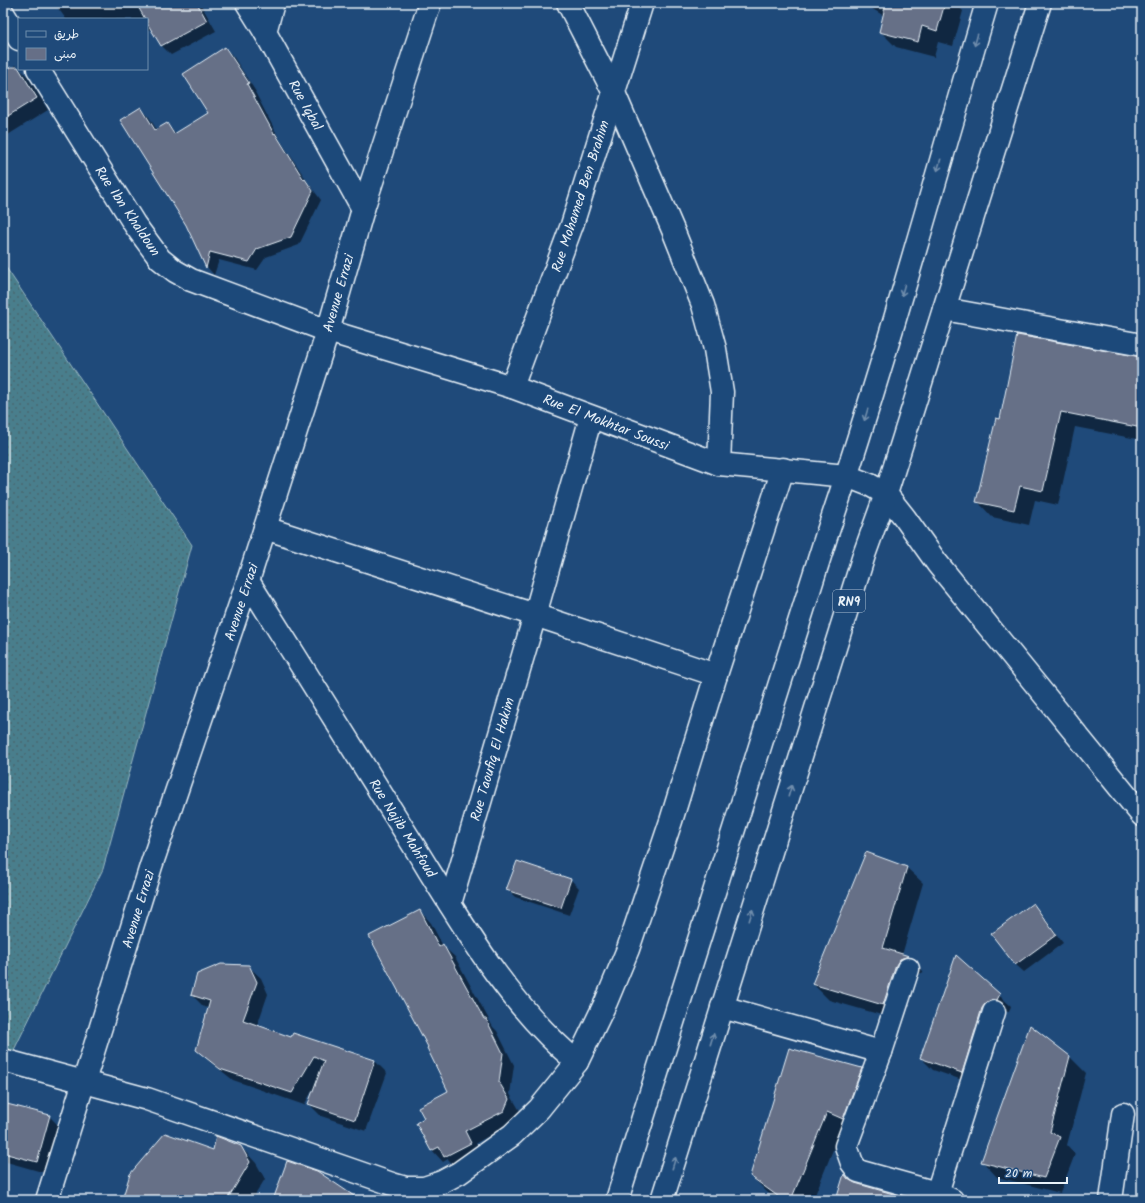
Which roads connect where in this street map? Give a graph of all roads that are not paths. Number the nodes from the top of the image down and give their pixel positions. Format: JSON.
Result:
{"nodes":[{"id":1,"x":247,"y":3,"type":"edge"},
{"id":2,"x":273,"y":3,"type":"edge"},
{"id":3,"x":430,"y":3,"type":"edge"},
{"id":4,"x":568,"y":3,"type":"edge"},
{"id":5,"x":642,"y":3,"type":"edge"},
{"id":6,"x":986,"y":3,"type":"edge"},
{"id":7,"x":1040,"y":3,"type":"edge"},
{"id":8,"x":3,"y":13,"type":"edge"},
{"id":9,"x":265,"y":32,"type":"junction"},
{"id":10,"x":18,"y":37,"type":"edge"},
{"id":11,"x":39,"y":70,"type":"edge"},
{"id":12,"x":614,"y":93,"type":"junction"},
{"id":13,"x":363,"y":209,"type":"junction"},
{"id":14,"x":944,"y":309,"type":"junction"},
{"id":15,"x":328,"y":332,"type":"junction"},
{"id":16,"x":1142,"y":346,"type":"edge"},
{"id":17,"x":512,"y":387,"type":"junction"},
{"id":18,"x":591,"y":417,"type":"junction"},
{"id":19,"x":719,"y":464,"type":"junction"},
{"id":20,"x":783,"y":469,"type":"junction"},
{"id":21,"x":847,"y":476,"type":"junction"},
{"id":22,"x":886,"y":494,"type":"junction"},
{"id":23,"x":265,"y":528,"type":"junction"},
{"id":24,"x":248,"y":580,"type":"junction"},
{"id":25,"x":535,"y":615,"type":"junction"},
{"id":26,"x":716,"y":675,"type":"junction"},
{"id":27,"x":1142,"y":815,"type":"edge"},
{"id":28,"x":450,"y":904,"type":"junction"},
{"id":29,"x":908,"y":969,"type":"dead end"},
{"id":30,"x":722,"y":1007,"type":"junction"},
{"id":31,"x":994,"y":1012,"type":"dead end"},
{"id":32,"x":881,"y":1052,"type":"junction"},
{"id":33,"x":3,"y":1060,"type":"edge"},
{"id":34,"x":577,"y":1062,"type":"junction"},
{"id":35,"x":84,"y":1081,"type":"junction"},
{"id":36,"x":1123,"y":1114,"type":"dead end"},
{"id":37,"x":944,"y":1196,"type":"edge"},
{"id":38,"x":47,"y":1200,"type":"edge"},
{"id":39,"x":617,"y":1200,"type":"edge"},
{"id":40,"x":662,"y":1200,"type":"edge"},
{"id":41,"x":1111,"y":1200,"type":"edge"}],
"edges":[{"from":1,"to":9,"type":"street","name":"Rue Iqbal"},
{"from":2,"to":9,"type":"street"},
{"from":3,"to":13,"type":"street","name":"Avenue Errazi"},
{"from":4,"to":12,"type":"street"},
{"from":5,"to":12,"type":"street","name":"Rue Mohamed Ben Brahim"},
{"from":6,"to":21,"type":"street","one_way":true},
{"from":7,"to":14,"type":"street","number":"RN9"},
{"from":8,"to":10,"type":"street"},
{"from":9,"to":13,"type":"street","name":"Rue Iqbal"},
{"from":11,"to":15,"type":"street","name":"Rue Ibn Khaldoun"},
{"from":12,"to":17,"type":"street","name":"Rue Mohamed Ben Brahim"},
{"from":12,"to":19,"type":"street"},
{"from":13,"to":15,"type":"street","name":"Avenue Errazi"},
{"from":14,"to":16,"type":"street"},
{"from":14,"to":22,"type":"street","number":"RN9"},
{"from":15,"to":17,"type":"street","name":"Rue El Mokhtar Soussi"},
{"from":15,"to":23,"type":"street","name":"Avenue Errazi"},
{"from":17,"to":18,"type":"street","name":"Rue El Mokhtar Soussi"},
{"from":18,"to":19,"type":"street","name":"Rue El Mokhtar Soussi"},
{"from":18,"to":25,"type":"street","name":"Rue Taoufiq El Hakim"},
{"from":19,"to":20,"type":"street","name":"Rue El Mokhtar Soussi"},
{"from":20,"to":21,"type":"street","name":"Rue El Mokhtar Soussi"},
{"from":20,"to":26,"type":"street"},
{"from":21,"to":22,"type":"street","name":"Rue El Mokhtar Soussi"},
{"from":21,"to":39,"type":"street"},
{"from":22,"to":27,"type":"street"},
{"from":30,"to":22,"type":"street","number":"RN9","one_way":true},
{"from":23,"to":24,"type":"street","name":"Avenue Errazi"},
{"from":23,"to":25,"type":"street"},
{"from":24,"to":28,"type":"street","name":"Rue Najib Mahfoud"},
{"from":24,"to":35,"type":"street","name":"Avenue Errazi"},
{"from":25,"to":26,"type":"street"},
{"from":25,"to":28,"type":"street","name":"Rue Taoufiq El Hakim"},
{"from":26,"to":34,"type":"street"},
{"from":28,"to":34,"type":"street","name":"Rue Najib Mahfoud"},
{"from":29,"to":32,"type":"street"},
{"from":30,"to":32,"type":"street"},
{"from":40,"to":30,"type":"street","number":"RN9","one_way":true},
{"from":31,"to":37,"type":"street"},
{"from":32,"to":37,"type":"street"},
{"from":33,"to":35,"type":"street"},
{"from":34,"to":35,"type":"street"},
{"from":35,"to":38,"type":"street","name":"Avenue Errazi"},
{"from":36,"to":41,"type":"street"}]}
